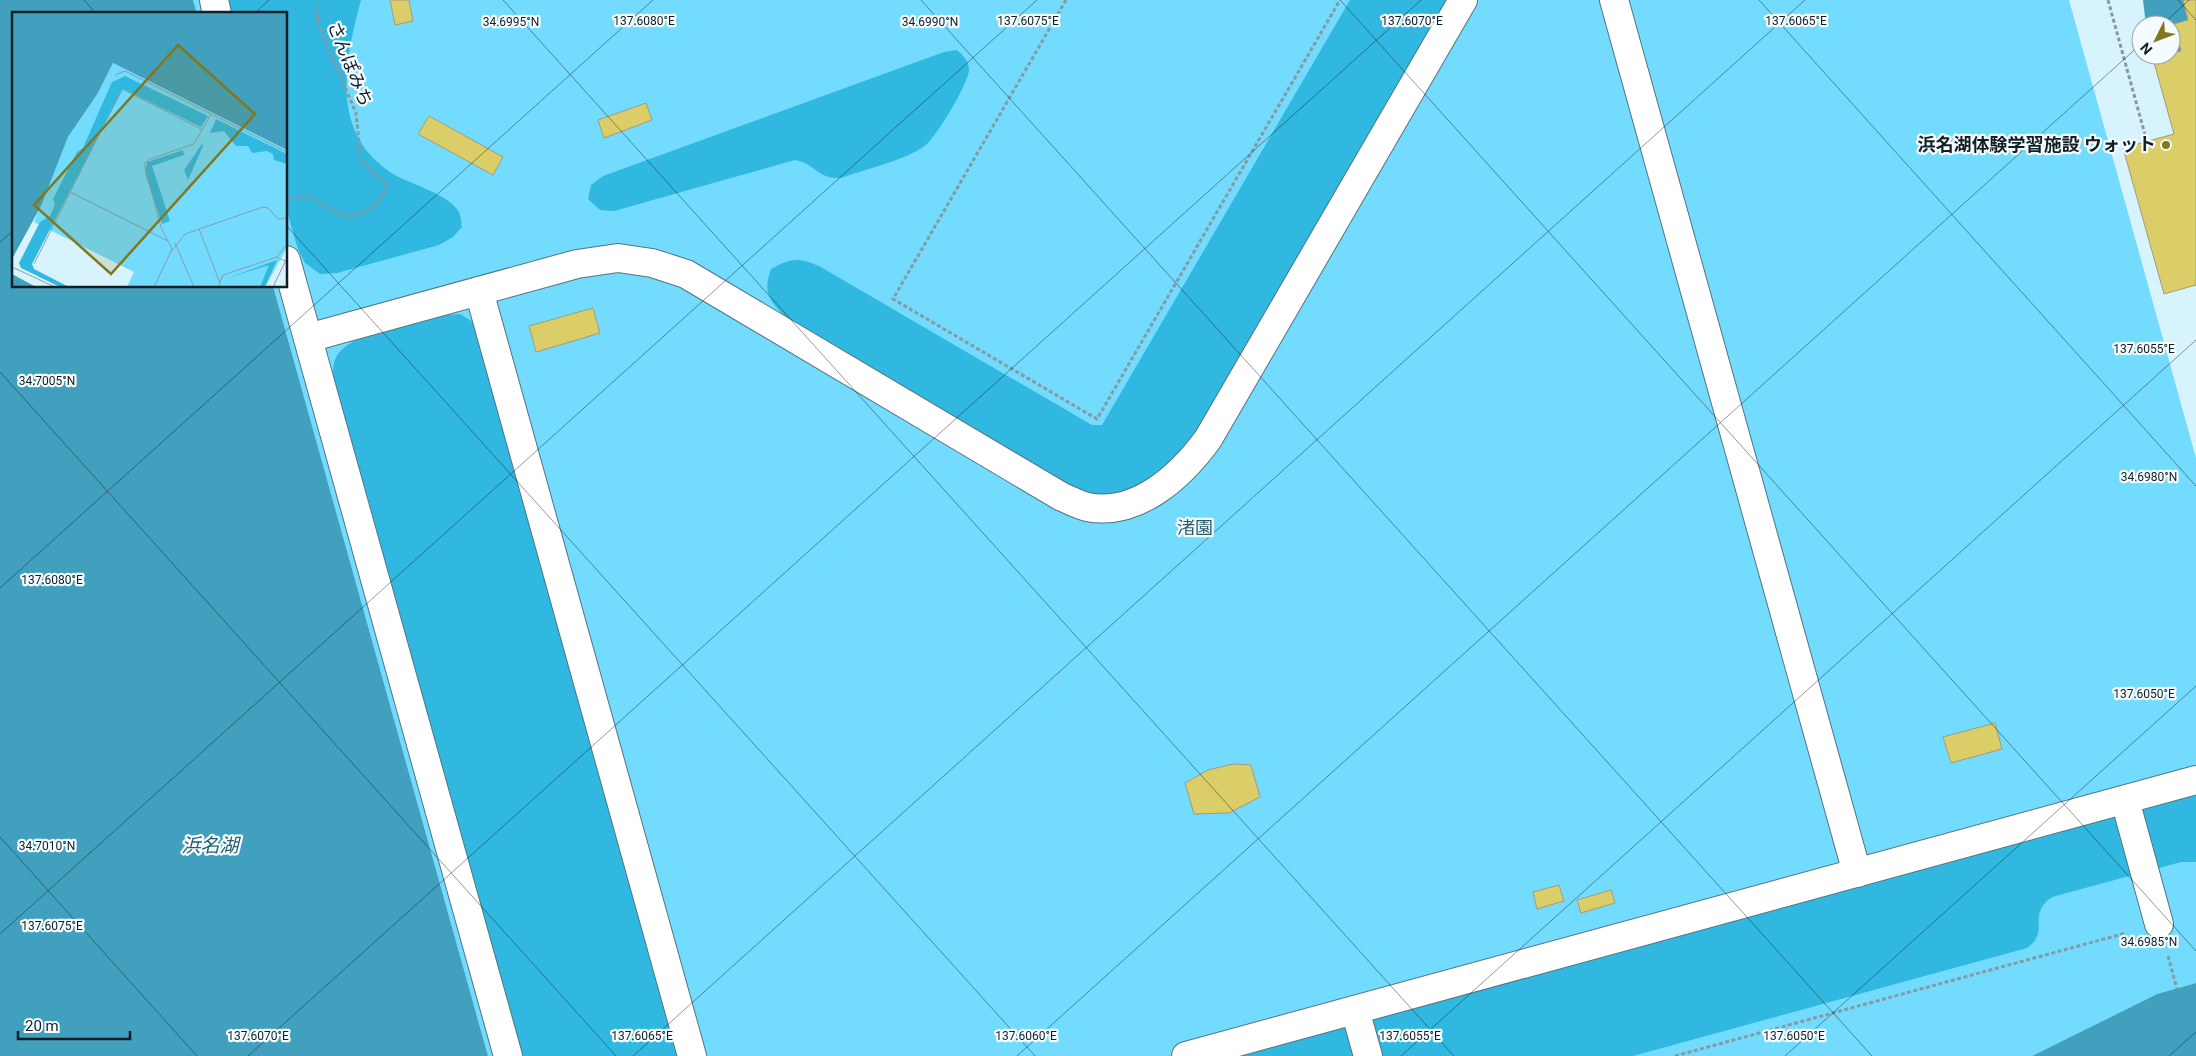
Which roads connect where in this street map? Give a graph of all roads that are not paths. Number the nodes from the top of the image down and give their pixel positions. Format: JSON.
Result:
{"nodes":[{"id":1,"x":1463,"y":0,"type":"edge"},
{"id":2,"x":1614,"y":0,"type":"edge"},
{"id":3,"x":288,"y":267,"type":"edge"},
{"id":4,"x":479,"y":291,"type":"junction"},
{"id":5,"x":308,"y":338,"type":"junction"},
{"id":6,"x":2196,"y":780,"type":"edge"},
{"id":7,"x":2125,"y":800,"type":"junction"},
{"id":8,"x":1857,"y":873,"type":"junction"},
{"id":9,"x":2159,"y":924,"type":"road end"},
{"id":10,"x":1355,"y":1010,"type":"junction"},
{"id":11,"x":508,"y":1056,"type":"edge"},
{"id":12,"x":692,"y":1056,"type":"edge"},
{"id":13,"x":1186,"y":1056,"type":"edge"},
{"id":14,"x":1368,"y":1056,"type":"edge"}],
"edges":[{"from":1,"to":4,"type":"lane"},
{"from":2,"to":8,"type":"lane"},
{"from":3,"to":5,"type":"lane"},
{"from":4,"to":5,"type":"lane"},
{"from":4,"to":12,"type":"lane"},
{"from":5,"to":11,"type":"lane"},
{"from":6,"to":7,"type":"lane"},
{"from":7,"to":8,"type":"lane"},
{"from":7,"to":9,"type":"lane"},
{"from":8,"to":10,"type":"lane"},
{"from":10,"to":13,"type":"lane"},
{"from":10,"to":14,"type":"lane"}]}
